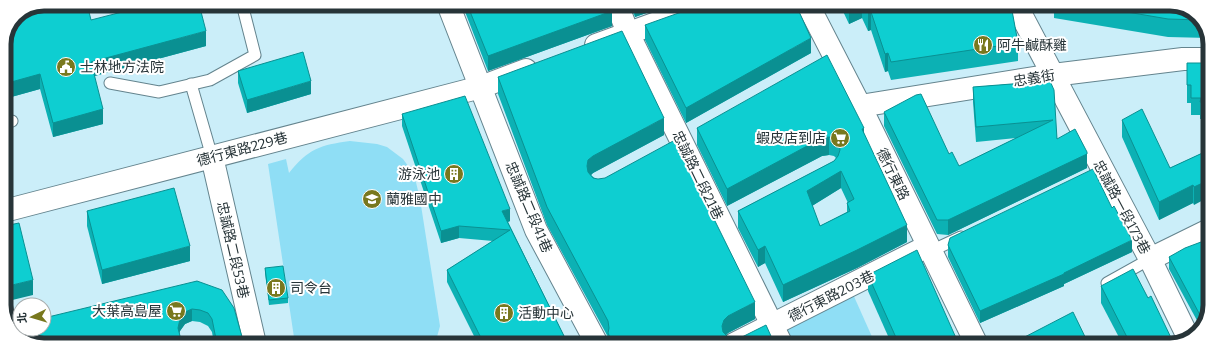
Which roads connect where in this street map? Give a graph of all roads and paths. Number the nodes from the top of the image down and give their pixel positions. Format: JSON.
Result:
{"nodes":[{"id":1,"x":244,"y":11,"type":"edge"},
{"id":2,"x":451,"y":11,"type":"edge"},
{"id":3,"x":619,"y":11,"type":"edge"},
{"id":4,"x":688,"y":11,"type":"edge"},
{"id":5,"x":810,"y":11,"type":"edge"},
{"id":6,"x":1019,"y":11,"type":"edge"},
{"id":7,"x":628,"y":33,"type":"junction"},
{"id":8,"x":577,"y":52,"type":"edge"},
{"id":9,"x":1203,"y":59,"type":"edge"},
{"id":10,"x":547,"y":63,"type":"edge"},
{"id":11,"x":1054,"y":75,"type":"junction"},
{"id":12,"x":110,"y":83,"type":"dead end"},
{"id":13,"x":192,"y":84,"type":"junction"},
{"id":14,"x":481,"y":87,"type":"junction"},
{"id":15,"x":860,"y":106,"type":"junction"},
{"id":16,"x":688,"y":136,"type":"junction"},
{"id":17,"x":661,"y":151,"type":"edge"},
{"id":18,"x":212,"y":157,"type":"junction"},
{"id":19,"x":11,"y":209,"type":"edge"},
{"id":20,"x":974,"y":231,"type":"edge"},
{"id":21,"x":1203,"y":233,"type":"edge"},
{"id":22,"x":929,"y":248,"type":"junction"},
{"id":23,"x":1150,"y":259,"type":"junction"},
{"id":24,"x":1107,"y":283,"type":"edge"},
{"id":25,"x":1186,"y":334,"type":"edge"},
{"id":26,"x":777,"y":335,"type":"edge"},
{"id":27,"x":254,"y":338,"type":"edge"},
{"id":28,"x":594,"y":338,"type":"edge"},
{"id":29,"x":763,"y":338,"type":"edge"},
{"id":30,"x":974,"y":338,"type":"edge"}],
"edges":[{"from":1,"to":13,"type":"lane"},
{"from":2,"to":14,"type":"street","name":"忠誠路二段41巷"},
{"from":3,"to":7,"type":"street","name":"忠誠路二段21巷"},
{"from":4,"to":7,"type":"street"},
{"from":5,"to":15,"type":"street","name":"德行東路"},
{"from":6,"to":11,"type":"street","name":"忠誠路一段173巷"},
{"from":7,"to":8,"type":"street"},
{"from":7,"to":16,"type":"street","name":"忠誠路二段21巷"},
{"from":9,"to":11,"type":"street","name":"忠義街"},
{"from":10,"to":14,"type":"street","name":"德行東路229巷"},
{"from":11,"to":15,"type":"street","name":"忠義街"},
{"from":11,"to":23,"type":"street","name":"忠誠路一段173巷"},
{"from":12,"to":13,"type":"lane"},
{"from":13,"to":18,"type":"lane"},
{"from":14,"to":18,"type":"street","name":"德行東路229巷"},
{"from":14,"to":28,"type":"street","name":"忠誠路二段41巷"},
{"from":15,"to":22,"type":"street","name":"德行東路"},
{"from":16,"to":17,"type":"street"},
{"from":16,"to":26,"type":"street","name":"忠誠路二段21巷"},
{"from":18,"to":19,"type":"street","name":"德行東路229巷"},
{"from":18,"to":27,"type":"street","name":"忠誠路二段53巷"},
{"from":20,"to":22,"type":"lane"},
{"from":21,"to":23,"type":"street"},
{"from":22,"to":26,"type":"street","name":"德行東路203巷"},
{"from":22,"to":30,"type":"street","name":"德行東路"},
{"from":23,"to":24,"type":"lane"},
{"from":23,"to":25,"type":"street","name":"忠誠路一段173巷"},
{"from":26,"to":29,"type":"street","name":"德行東路203巷"}]}
